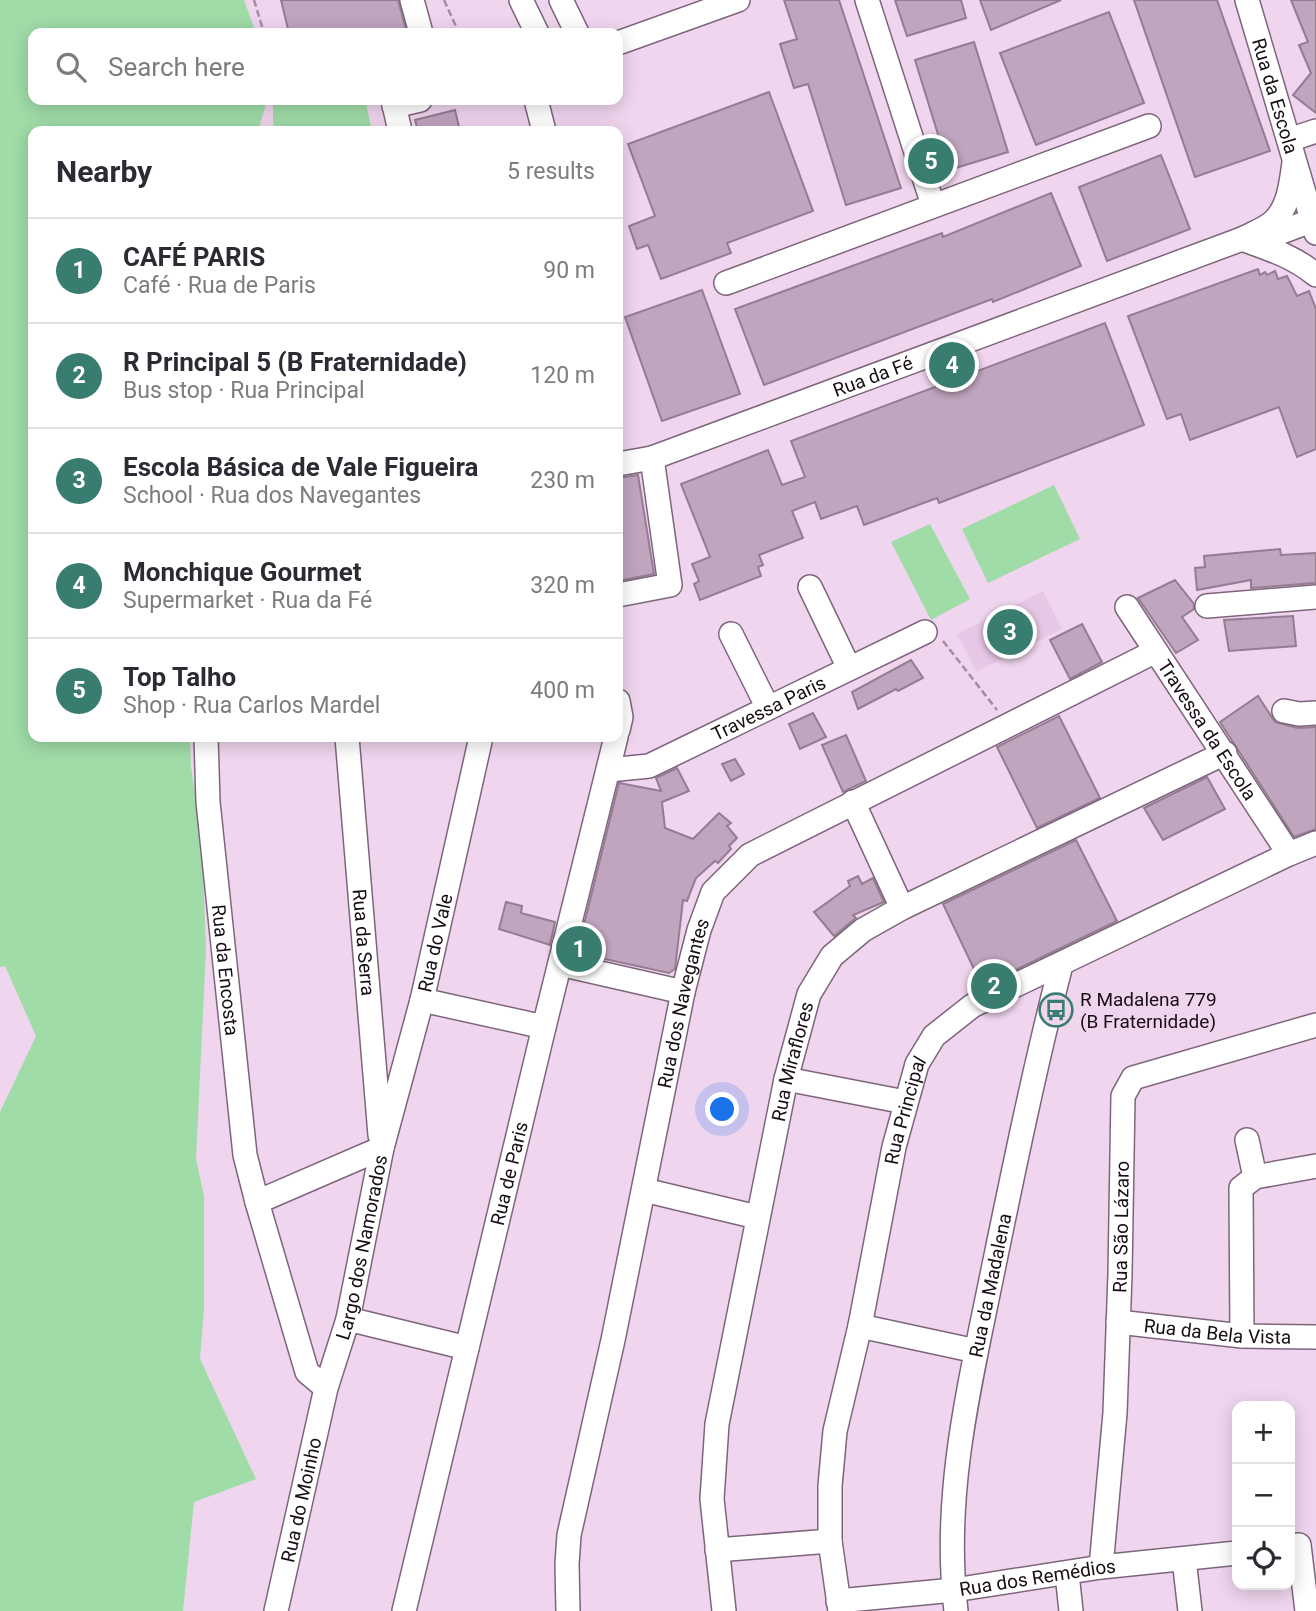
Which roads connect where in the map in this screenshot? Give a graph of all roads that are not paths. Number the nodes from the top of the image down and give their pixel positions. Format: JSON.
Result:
{"nodes":[{"id":1,"x":412,"y":0,"type":"edge"},
{"id":2,"x":521,"y":0,"type":"edge"},
{"id":3,"x":561,"y":0,"type":"edge"},
{"id":4,"x":738,"y":0,"type":"edge"},
{"id":5,"x":867,"y":0,"type":"edge"},
{"id":6,"x":1247,"y":0,"type":"edge"},
{"id":7,"x":420,"y":28,"type":"edge"},
{"id":8,"x":535,"y":28,"type":"edge"},
{"id":9,"x":575,"y":28,"type":"edge"},
{"id":10,"x":623,"y":42,"type":"edge"},
{"id":11,"x":537,"y":105,"type":"edge"},
{"id":12,"x":543,"y":126,"type":"edge"},
{"id":13,"x":1149,"y":126,"type":"dead end"},
{"id":14,"x":1315,"y":133,"type":"edge"},
{"id":15,"x":1292,"y":149,"type":"junction"},
{"id":16,"x":933,"y":205,"type":"junction"},
{"id":17,"x":1315,"y":224,"type":"edge"},
{"id":18,"x":1248,"y":241,"type":"junction"},
{"id":19,"x":1316,"y":275,"type":"edge"},
{"id":20,"x":726,"y":283,"type":"dead end"},
{"id":21,"x":652,"y":458,"type":"junction"},
{"id":22,"x":623,"y":463,"type":"edge"},
{"id":23,"x":810,"y":587,"type":"dead end"},
{"id":24,"x":623,"y":594,"type":"edge"},
{"id":25,"x":1316,"y":597,"type":"edge"},
{"id":26,"x":1207,"y":606,"type":"dead end"},
{"id":27,"x":1126,"y":607,"type":"dead end"},
{"id":28,"x":925,"y":632,"type":"road end"},
{"id":29,"x":732,"y":634,"type":"dead end"},
{"id":30,"x":1154,"y":652,"type":"junction"},
{"id":31,"x":849,"y":668,"type":"junction"},
{"id":32,"x":768,"y":708,"type":"junction"},
{"id":33,"x":1284,"y":711,"type":"dead end"},
{"id":34,"x":1316,"y":713,"type":"edge"},
{"id":35,"x":206,"y":742,"type":"edge"},
{"id":36,"x":347,"y":742,"type":"edge"},
{"id":37,"x":480,"y":742,"type":"edge"},
{"id":38,"x":615,"y":742,"type":"edge"},
{"id":39,"x":1225,"y":753,"type":"junction"},
{"id":40,"x":608,"y":770,"type":"junction"},
{"id":41,"x":853,"y":802,"type":"junction"},
{"id":42,"x":1316,"y":844,"type":"edge"},
{"id":43,"x":1289,"y":854,"type":"junction"},
{"id":44,"x":902,"y":908,"type":"junction"},
{"id":45,"x":560,"y":964,"type":"junction"},
{"id":46,"x":1061,"y":965,"type":"junction"},
{"id":47,"x":683,"y":992,"type":"junction"},
{"id":48,"x":422,"y":1000,"type":"junction"},
{"id":49,"x":1316,"y":1025,"type":"edge"},
{"id":50,"x":544,"y":1027,"type":"junction"},
{"id":51,"x":786,"y":1079,"type":"junction"},
{"id":52,"x":905,"y":1102,"type":"junction"},
{"id":53,"x":1247,"y":1140,"type":"dead end"},
{"id":54,"x":382,"y":1148,"type":"junction"},
{"id":55,"x":1316,"y":1166,"type":"edge"},
{"id":56,"x":1255,"y":1177,"type":"junction"},
{"id":57,"x":644,"y":1190,"type":"junction"},
{"id":58,"x":257,"y":1202,"type":"junction"},
{"id":59,"x":758,"y":1217,"type":"junction"},
{"id":60,"x":348,"y":1319,"type":"junction"},
{"id":61,"x":1118,"y":1322,"type":"junction"},
{"id":62,"x":860,"y":1326,"type":"junction"},
{"id":63,"x":1242,"y":1336,"type":"junction"},
{"id":64,"x":1316,"y":1338,"type":"edge"},
{"id":65,"x":467,"y":1348,"type":"junction"},
{"id":66,"x":976,"y":1351,"type":"junction"},
{"id":67,"x":326,"y":1388,"type":"junction"},
{"id":68,"x":830,"y":1541,"type":"junction"},
{"id":69,"x":1302,"y":1545,"type":"edge"},
{"id":70,"x":717,"y":1550,"type":"junction"},
{"id":71,"x":1232,"y":1554,"type":"edge"},
{"id":72,"x":1184,"y":1559,"type":"junction"},
{"id":73,"x":1101,"y":1567,"type":"junction"},
{"id":74,"x":1067,"y":1574,"type":"junction"},
{"id":75,"x":955,"y":1600,"type":"edge"},
{"id":76,"x":839,"y":1606,"type":"edge"},
{"id":77,"x":276,"y":1611,"type":"edge"},
{"id":78,"x":404,"y":1611,"type":"edge"},
{"id":79,"x":568,"y":1611,"type":"edge"},
{"id":80,"x":724,"y":1611,"type":"edge"},
{"id":81,"x":1071,"y":1611,"type":"edge"},
{"id":82,"x":1190,"y":1611,"type":"edge"},
{"id":83,"x":1307,"y":1611,"type":"edge"}],
"edges":[{"from":1,"to":7,"type":"street"},
{"from":2,"to":8,"type":"street"},
{"from":3,"to":9,"type":"street"},
{"from":4,"to":10,"type":"street"},
{"from":5,"to":16,"type":"street"},
{"from":6,"to":15,"type":"street","name":"Rua da Escola"},
{"from":11,"to":12,"type":"street"},
{"from":13,"to":16,"type":"street"},
{"from":14,"to":15,"type":"street"},
{"from":15,"to":17,"type":"street","name":"Rua da Escola"},
{"from":15,"to":18,"type":"street","name":"Rua da Fé"},
{"from":16,"to":20,"type":"street"},
{"from":17,"to":18,"type":"street","name":"Rua da Fé"},
{"from":18,"to":19,"type":"street"},
{"from":18,"to":21,"type":"street","name":"Rua da Fé"},
{"from":21,"to":22,"type":"street","name":"Rua da Fé"},
{"from":21,"to":24,"type":"street"},
{"from":23,"to":31,"type":"street"},
{"from":25,"to":26,"type":"street"},
{"from":27,"to":30,"type":"street","name":"Travessa da Escola"},
{"from":28,"to":31,"type":"street","name":"Travessa Paris"},
{"from":29,"to":32,"type":"street"},
{"from":30,"to":39,"type":"street","name":"Travessa da Escola"},
{"from":30,"to":41,"type":"street","name":"Rua dos Navegantes"},
{"from":31,"to":32,"type":"street","name":"Travessa Paris"},
{"from":32,"to":40,"type":"street","name":"Travessa Paris"},
{"from":33,"to":34,"type":"street"},
{"from":35,"to":58,"type":"street","name":"Rua da Encosta"},
{"from":36,"to":54,"type":"street","name":"Rua da Serra"},
{"from":37,"to":48,"type":"street","name":"Rua do Vale"},
{"from":38,"to":40,"type":"street","name":"Rua de Paris"},
{"from":39,"to":43,"type":"street","name":"Travessa da Escola"},
{"from":39,"to":44,"type":"street","name":"Rua Miraflores"},
{"from":40,"to":45,"type":"street","name":"Rua de Paris"},
{"from":41,"to":44,"type":"street"},
{"from":41,"to":47,"type":"street","name":"Rua dos Navegantes"},
{"from":42,"to":43,"type":"street","name":"Rua Principal"},
{"from":43,"to":46,"type":"street","name":"Rua Principal"},
{"from":44,"to":51,"type":"street","name":"Rua Miraflores"},
{"from":45,"to":47,"type":"street"},
{"from":45,"to":50,"type":"street","name":"Rua de Paris"},
{"from":46,"to":52,"type":"street","name":"Rua Principal"},
{"from":46,"to":66,"type":"street","name":"Rua da Madalena"},
{"from":47,"to":57,"type":"street","name":"Rua dos Navegantes"},
{"from":48,"to":50,"type":"street"},
{"from":48,"to":54,"type":"street","name":"Rua do Vale"},
{"from":49,"to":61,"type":"street","name":"Rua São Lázaro"},
{"from":50,"to":65,"type":"street","name":"Rua de Paris"},
{"from":51,"to":52,"type":"street"},
{"from":51,"to":59,"type":"street","name":"Rua Miraflores"},
{"from":52,"to":62,"type":"street","name":"Rua Principal"},
{"from":53,"to":56,"type":"street"},
{"from":54,"to":58,"type":"street","name":"Largo dos Namorados"},
{"from":54,"to":60,"type":"street","name":"Largo dos Namorados"},
{"from":55,"to":56,"type":"street"},
{"from":56,"to":63,"type":"street"},
{"from":57,"to":59,"type":"street"},
{"from":57,"to":79,"type":"street","name":"Rua dos Navegantes"},
{"from":58,"to":67,"type":"street"},
{"from":59,"to":70,"type":"street","name":"Rua Miraflores"},
{"from":60,"to":65,"type":"street"},
{"from":60,"to":67,"type":"street","name":"Largo dos Namorados"},
{"from":61,"to":63,"type":"street","name":"Rua da Bela Vista"},
{"from":61,"to":73,"type":"street","name":"Rua São Lázaro"},
{"from":62,"to":66,"type":"street"},
{"from":62,"to":68,"type":"street","name":"Rua Principal"},
{"from":63,"to":64,"type":"street","name":"Rua da Bela Vista"},
{"from":65,"to":78,"type":"street","name":"Rua de Paris"},
{"from":66,"to":75,"type":"street","name":"Rua da Madalena"},
{"from":67,"to":77,"type":"street","name":"Rua do Moinho"},
{"from":68,"to":70,"type":"street"},
{"from":68,"to":76,"type":"street","name":"Rua Principal"},
{"from":69,"to":83,"type":"street"},
{"from":70,"to":80,"type":"street","name":"Rua Miraflores"},
{"from":71,"to":72,"type":"street","name":"Rua dos Remédios"},
{"from":72,"to":73,"type":"street","name":"Rua dos Remédios"},
{"from":72,"to":82,"type":"street"},
{"from":73,"to":74,"type":"street","name":"Rua dos Remédios"},
{"from":74,"to":75,"type":"street","name":"Rua dos Remédios"},
{"from":74,"to":81,"type":"street"},
{"from":75,"to":76,"type":"street","name":"Rua dos Remédios"}]}
